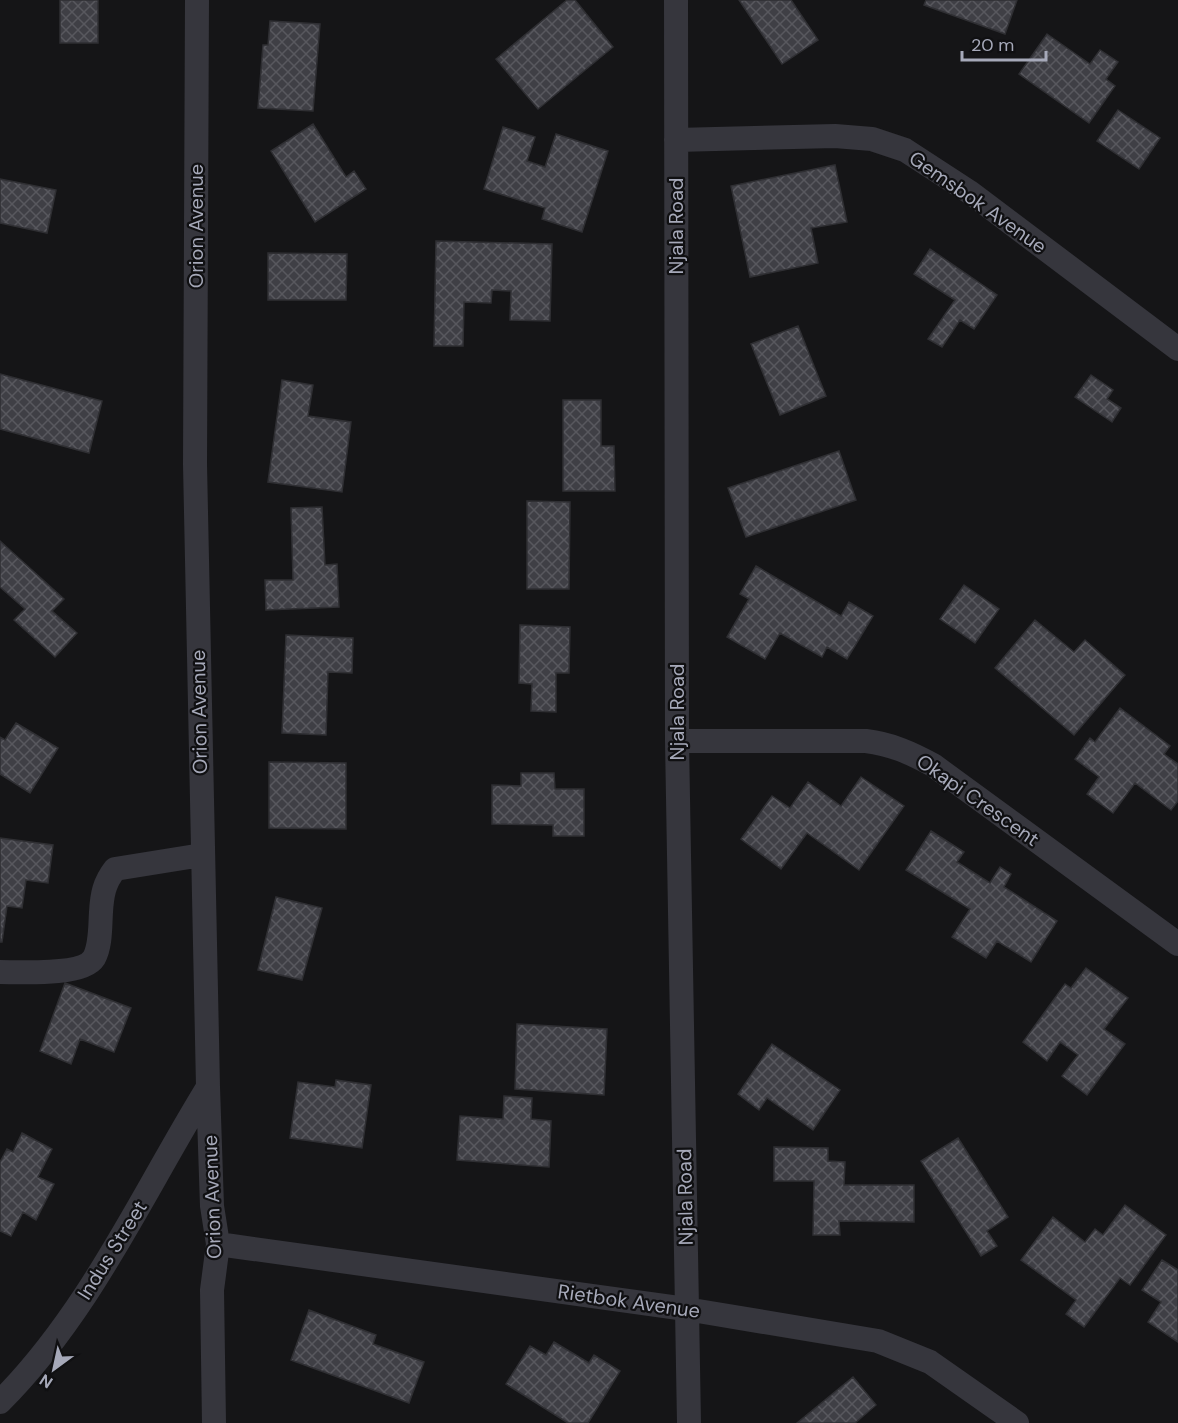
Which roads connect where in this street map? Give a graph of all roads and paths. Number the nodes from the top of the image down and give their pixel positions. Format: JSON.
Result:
{"nodes":[{"id":1,"x":197,"y":0,"type":"edge"},
{"id":2,"x":676,"y":0,"type":"edge"},
{"id":3,"x":676,"y":140,"type":"junction"},
{"id":4,"x":1178,"y":349,"type":"edge"},
{"id":5,"x":677,"y":741,"type":"junction"},
{"id":6,"x":202,"y":855,"type":"junction"},
{"id":7,"x":1178,"y":945,"type":"edge"},
{"id":8,"x":0,"y":972,"type":"edge"},
{"id":9,"x":208,"y":1088,"type":"junction"},
{"id":10,"x":218,"y":1244,"type":"junction"},
{"id":11,"x":686,"y":1309,"type":"junction"},
{"id":12,"x":0,"y":1402,"type":"edge"},
{"id":13,"x":214,"y":1423,"type":"edge"},
{"id":14,"x":689,"y":1423,"type":"edge"},
{"id":15,"x":1017,"y":1423,"type":"edge"}],
"edges":[{"from":1,"to":6,"type":"street","name":"Orion Avenue"},
{"from":2,"to":3,"type":"street","name":"Njala Road"},
{"from":3,"to":4,"type":"street","name":"Gemsbok Avenue"},
{"from":3,"to":5,"type":"street","name":"Njala Road"},
{"from":5,"to":7,"type":"street","name":"Okapi Crescent"},
{"from":5,"to":11,"type":"street","name":"Njala Road"},
{"from":6,"to":8,"type":"street"},
{"from":6,"to":9,"type":"street","name":"Orion Avenue"},
{"from":9,"to":10,"type":"street","name":"Orion Avenue"},
{"from":9,"to":12,"type":"street","name":"Indus Street"},
{"from":10,"to":11,"type":"street","name":"Rietbok Avenue"},
{"from":10,"to":13,"type":"street","name":"Orion Avenue"},
{"from":11,"to":14,"type":"street","name":"Njala Road"},
{"from":11,"to":15,"type":"street","name":"Rietbok Avenue"}]}
